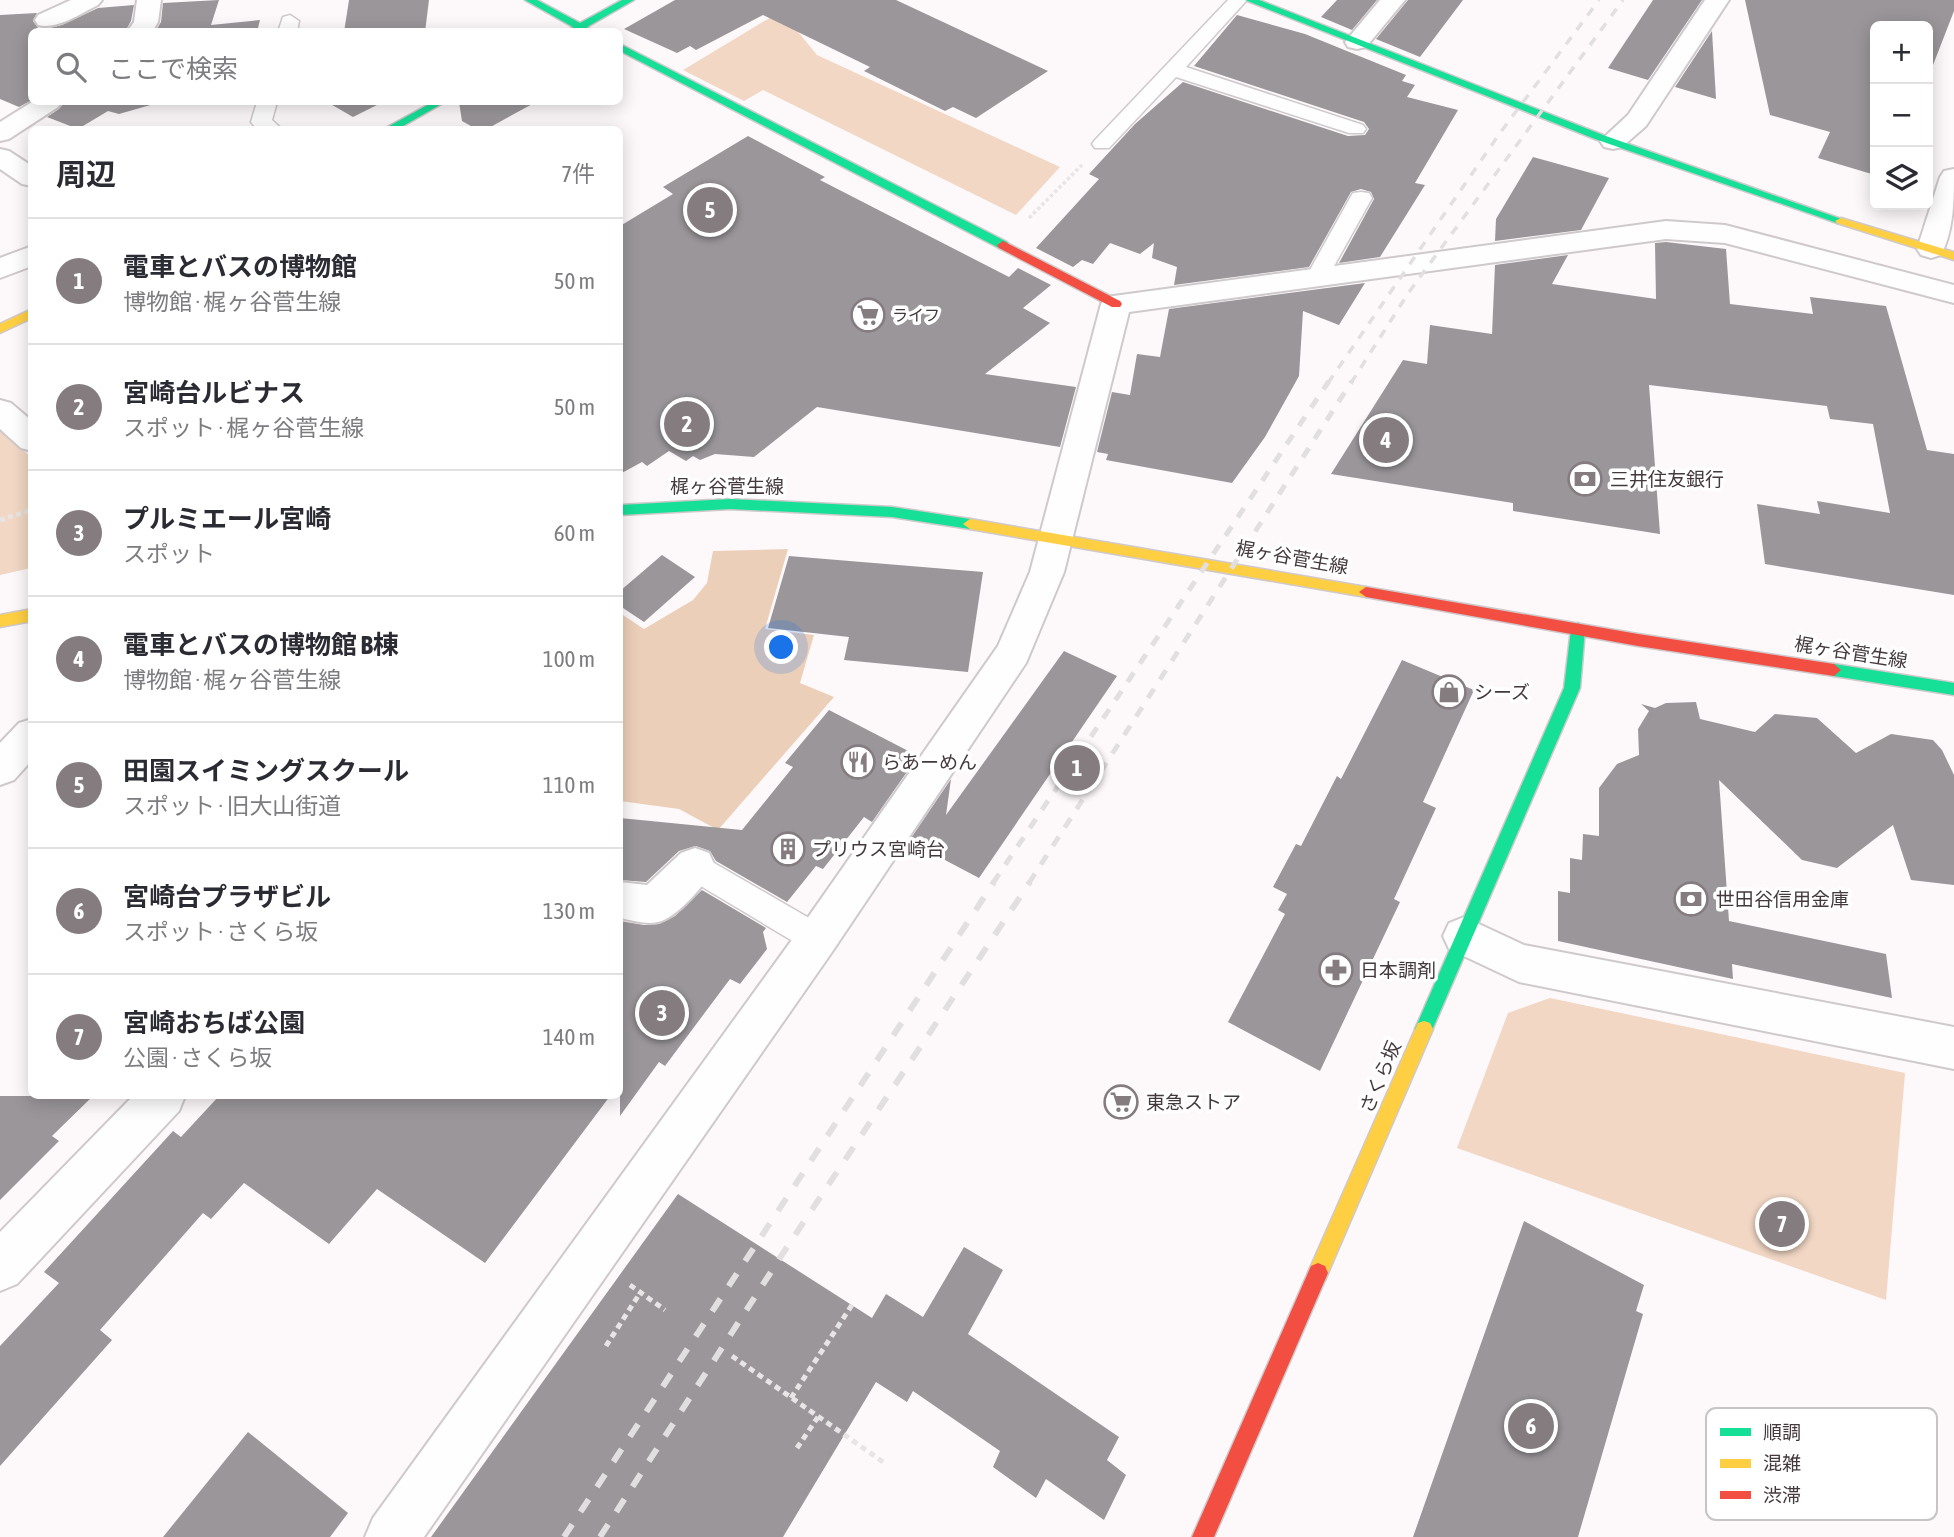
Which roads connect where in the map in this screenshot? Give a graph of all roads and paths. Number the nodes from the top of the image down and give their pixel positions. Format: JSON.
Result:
{"nodes":[{"id":1,"x":90,"y":0,"type":"edge"},
{"id":2,"x":149,"y":0,"type":"edge"},
{"id":3,"x":530,"y":0,"type":"edge"},
{"id":4,"x":629,"y":0,"type":"edge"},
{"id":5,"x":1238,"y":0,"type":"edge"},
{"id":6,"x":1250,"y":0,"type":"edge"},
{"id":7,"x":1393,"y":0,"type":"edge"},
{"id":8,"x":1717,"y":0,"type":"edge"},
{"id":9,"x":47,"y":20,"type":"dead end"},
{"id":10,"x":142,"y":28,"type":"edge"},
{"id":11,"x":577,"y":28,"type":"edge"},
{"id":12,"x":583,"y":28,"type":"edge"},
{"id":13,"x":1357,"y":42,"type":"junction"},
{"id":14,"x":623,"y":49,"type":"edge"},
{"id":15,"x":1173,"y":69,"type":"junction"},
{"id":16,"x":44,"y":105,"type":"edge"},
{"id":17,"x":266,"y":105,"type":"edge"},
{"id":18,"x":434,"y":105,"type":"edge"},
{"id":19,"x":267,"y":126,"type":"edge"},
{"id":20,"x":395,"y":126,"type":"edge"},
{"id":21,"x":1356,"y":129,"type":"dead end"},
{"id":22,"x":0,"y":133,"type":"edge"},
{"id":23,"x":1613,"y":141,"type":"junction"},
{"id":24,"x":1102,"y":144,"type":"joint"},
{"id":25,"x":0,"y":157,"type":"edge"},
{"id":26,"x":28,"y":175,"type":"edge"},
{"id":27,"x":1954,"y":177,"type":"edge"},
{"id":28,"x":1361,"y":198,"type":"dead end"},
{"id":29,"x":1004,"y":244,"type":"junction"},
{"id":30,"x":1942,"y":253,"type":"edge"},
{"id":31,"x":28,"y":257,"type":"edge"},
{"id":32,"x":0,"y":269,"type":"edge"},
{"id":33,"x":1317,"y":277,"type":"junction"},
{"id":34,"x":1890,"y":278,"type":"junction"},
{"id":35,"x":1954,"y":294,"type":"edge"},
{"id":36,"x":1116,"y":304,"type":"junction"},
{"id":37,"x":1954,"y":314,"type":"edge"},
{"id":38,"x":28,"y":315,"type":"edge"},
{"id":39,"x":0,"y":329,"type":"edge"},
{"id":40,"x":0,"y":411,"type":"edge"},
{"id":41,"x":28,"y":436,"type":"edge"},
{"id":42,"x":623,"y":510,"type":"edge"},
{"id":43,"x":28,"y":511,"type":"edge"},
{"id":44,"x":0,"y":520,"type":"edge"},
{"id":45,"x":1056,"y":537,"type":"junction"},
{"id":46,"x":28,"y":616,"type":"edge"},
{"id":47,"x":0,"y":621,"type":"edge"},
{"id":48,"x":1578,"y":629,"type":"junction"},
{"id":49,"x":1954,"y":689,"type":"edge"},
{"id":50,"x":28,"y":738,"type":"edge"},
{"id":51,"x":0,"y":769,"type":"edge"},
{"id":52,"x":695,"y":866,"type":"joint"},
{"id":53,"x":623,"y":900,"type":"edge"},
{"id":54,"x":1464,"y":936,"type":"junction"},
{"id":55,"x":817,"y":939,"type":"junction"},
{"id":56,"x":1954,"y":1048,"type":"edge"},
{"id":57,"x":160,"y":1099,"type":"edge"},
{"id":58,"x":0,"y":1267,"type":"edge"},
{"id":59,"x":640,"y":1293,"type":"dead end"},
{"id":60,"x":852,"y":1305,"type":"dead end"},
{"id":61,"x":606,"y":1346,"type":"dead end"},
{"id":62,"x":732,"y":1356,"type":"dead end"},
{"id":63,"x":791,"y":1398,"type":"junction"},
{"id":64,"x":818,"y":1417,"type":"junction"},
{"id":65,"x":797,"y":1448,"type":"dead end"},
{"id":66,"x":886,"y":1464,"type":"dead end"},
{"id":67,"x":392,"y":1537,"type":"edge"},
{"id":68,"x":1203,"y":1537,"type":"edge"}],
"edges":[{"from":1,"to":9,"type":"street"},
{"from":2,"to":10,"type":"street"},
{"from":3,"to":11,"type":"street"},
{"from":4,"to":12,"type":"street"},
{"from":5,"to":15,"type":"lane"},
{"from":6,"to":13,"type":"street"},
{"from":7,"to":13,"type":"street"},
{"from":8,"to":23,"type":"street"},
{"from":13,"to":23,"type":"street"},
{"from":14,"to":29,"type":"street"},
{"from":15,"to":21,"type":"lane"},
{"from":15,"to":24,"type":"lane"},
{"from":16,"to":22,"type":"street"},
{"from":17,"to":19,"type":"lane"},
{"from":18,"to":20,"type":"street"},
{"from":23,"to":30,"type":"street"},
{"from":24,"to":29,"type":"path"},
{"from":25,"to":26,"type":"street"},
{"from":27,"to":30,"type":"street"},
{"from":28,"to":33,"type":"lane"},
{"from":29,"to":36,"type":"street"},
{"from":31,"to":32,"type":"street"},
{"from":33,"to":34,"type":"street"},
{"from":33,"to":36,"type":"street"},
{"from":34,"to":35,"type":"street"},
{"from":34,"to":37,"type":"street"},
{"from":36,"to":45,"type":"street"},
{"from":38,"to":39,"type":"street"},
{"from":40,"to":41,"type":"street"},
{"from":42,"to":45,"type":"street","name":"梶ヶ谷菅生線"},
{"from":43,"to":44,"type":"path"},
{"from":45,"to":48,"type":"street","name":"梶ヶ谷菅生線"},
{"from":45,"to":55,"type":"street"},
{"from":46,"to":47,"type":"street"},
{"from":48,"to":49,"type":"street","name":"梶ヶ谷菅生線"},
{"from":48,"to":54,"type":"street","name":"さくら坂"},
{"from":50,"to":51,"type":"street"},
{"from":52,"to":53,"type":"street"},
{"from":52,"to":55,"type":"lane"},
{"from":54,"to":56,"type":"street"},
{"from":54,"to":68,"type":"street","name":"さくら坂"},
{"from":55,"to":67,"type":"street"},
{"from":57,"to":58,"type":"street"},
{"from":59,"to":61,"type":"path"},
{"from":60,"to":63,"type":"path"},
{"from":62,"to":63,"type":"path"},
{"from":63,"to":64,"type":"path"},
{"from":64,"to":65,"type":"path"},
{"from":64,"to":66,"type":"path"}]}
